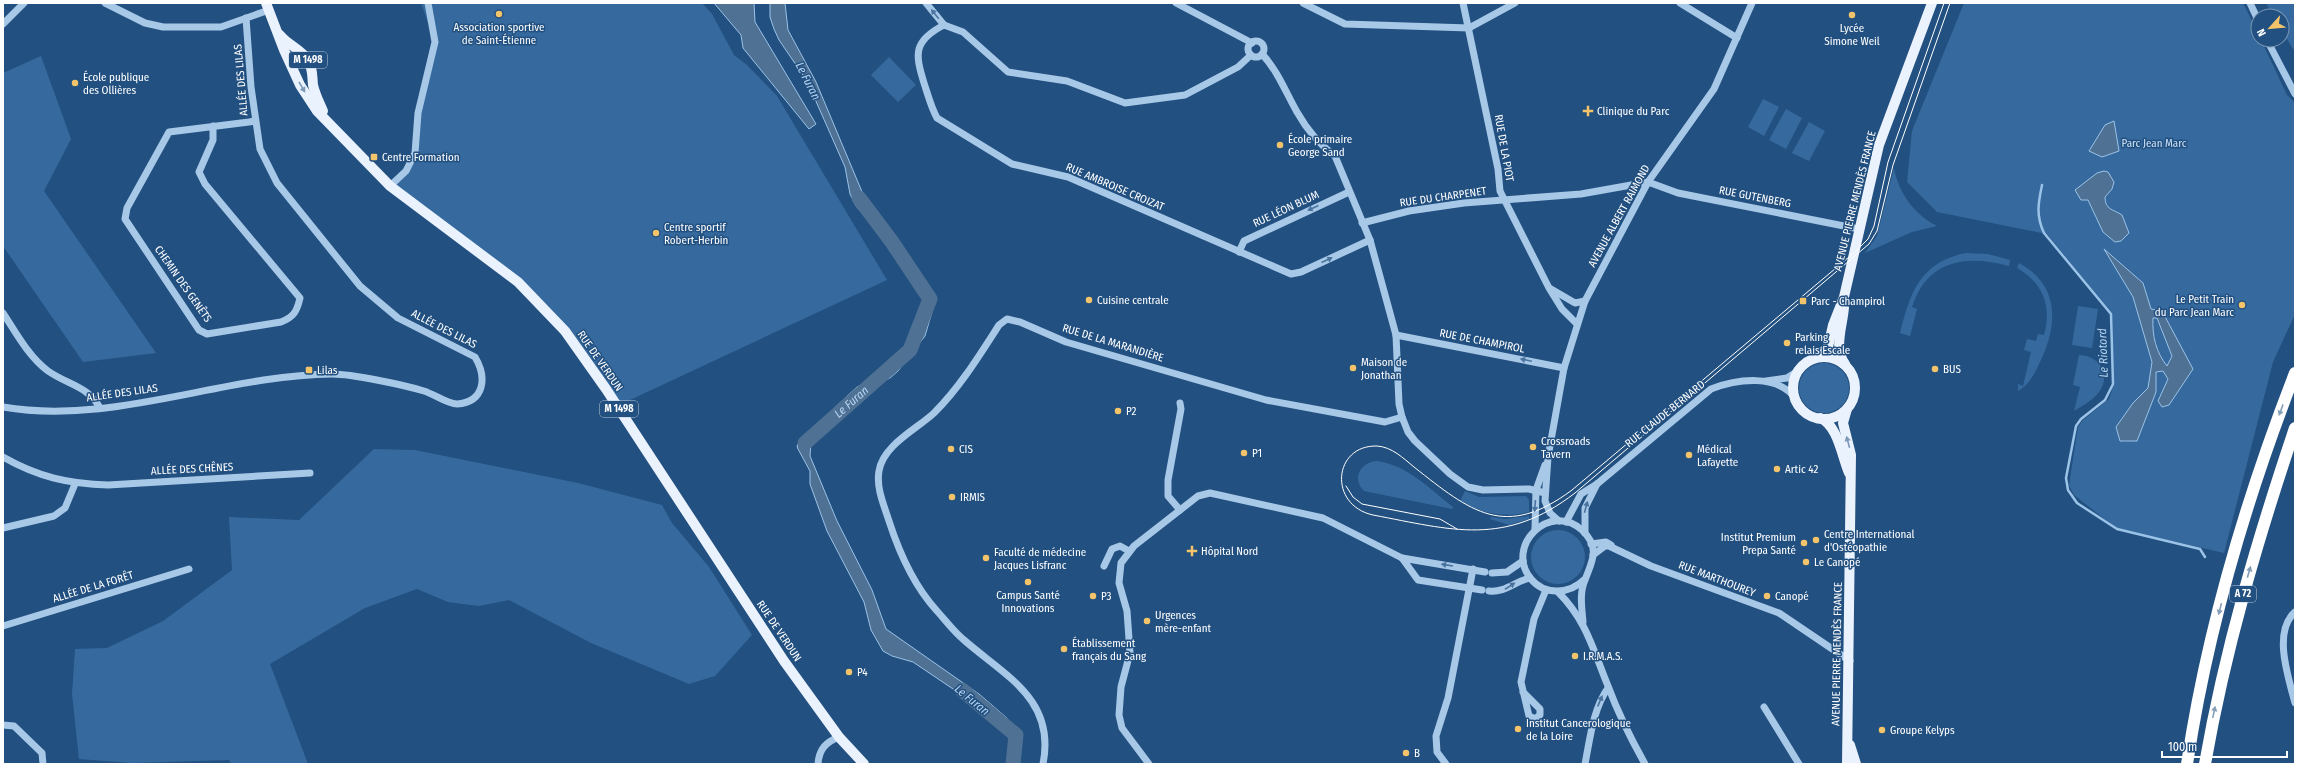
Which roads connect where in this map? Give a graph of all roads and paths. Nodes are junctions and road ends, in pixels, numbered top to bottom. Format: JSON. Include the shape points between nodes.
{"nodes":[{"id":1,"x":24,"y":3,"type":"edge"},
{"id":2,"x":105,"y":3,"type":"edge"},
{"id":3,"x":428,"y":3,"type":"edge"},
{"id":4,"x":926,"y":3,"type":"edge"},
{"id":5,"x":1176,"y":3,"type":"edge"},
{"id":6,"x":1303,"y":3,"type":"edge"},
{"id":7,"x":1463,"y":3,"type":"edge"},
{"id":8,"x":1515,"y":3,"type":"edge"},
{"id":9,"x":1752,"y":3,"type":"edge"},
{"id":10,"x":1932,"y":3,"type":"edge"},
{"id":11,"x":1684,"y":4,"type":"edge"},
{"id":12,"x":1187,"y":5,"type":"edge"},
{"id":13,"x":268,"y":6,"type":"edge"},
{"id":14,"x":246,"y":18,"type":"junction"},
{"id":15,"x":3,"y":24,"type":"edge"},
{"id":16,"x":944,"y":25,"type":"junction"},
{"id":17,"x":276,"y":26,"type":"junction"},
{"id":18,"x":1469,"y":28,"type":"junction"},
{"id":19,"x":1737,"y":38,"type":"junction"},
{"id":20,"x":1252,"y":43,"type":"junction"},
{"id":21,"x":2271,"y":48,"type":"edge"},
{"id":22,"x":1262,"y":54,"type":"junction"},
{"id":23,"x":1251,"y":55,"type":"junction"},
{"id":24,"x":2295,"y":94,"type":"edge"},
{"id":25,"x":255,"y":121,"type":"junction"},
{"id":26,"x":328,"y":122,"type":"junction"},
{"id":27,"x":213,"y":126,"type":"junction"},
{"id":28,"x":1648,"y":182,"type":"junction"},
{"id":29,"x":390,"y":186,"type":"junction"},
{"id":30,"x":1349,"y":192,"type":"junction"},
{"id":31,"x":1505,"y":200,"type":"junction"},
{"id":32,"x":1362,"y":223,"type":"junction"},
{"id":33,"x":1860,"y":229,"type":"junction"},
{"id":34,"x":1370,"y":240,"type":"junction"},
{"id":35,"x":1239,"y":252,"type":"junction"},
{"id":36,"x":1549,"y":288,"type":"junction"},
{"id":37,"x":1844,"y":297,"type":"junction"},
{"id":38,"x":1585,"y":301,"type":"junction"},
{"id":39,"x":3,"y":313,"type":"edge"},
{"id":40,"x":1577,"y":324,"type":"junction"},
{"id":41,"x":1396,"y":335,"type":"junction"},
{"id":42,"x":1818,"y":357,"type":"junction"},
{"id":43,"x":1845,"y":364,"type":"junction"},
{"id":44,"x":1564,"y":368,"type":"junction"},
{"id":45,"x":1798,"y":371,"type":"junction"},
{"id":46,"x":2295,"y":373,"type":"edge"},
{"id":47,"x":1765,"y":382,"type":"junction"},
{"id":48,"x":1797,"y":400,"type":"junction"},
{"id":49,"x":1180,"y":403,"type":"dead end"},
{"id":50,"x":3,"y":407,"type":"edge"},
{"id":51,"x":100,"y":408,"type":"junction"},
{"id":52,"x":1847,"y":409,"type":"junction"},
{"id":53,"x":1402,"y":417,"type":"junction"},
{"id":54,"x":1820,"y":418,"type":"junction"},
{"id":55,"x":2295,"y":428,"type":"edge"},
{"id":56,"x":1548,"y":457,"type":"junction"},
{"id":57,"x":3,"y":458,"type":"edge"},
{"id":58,"x":310,"y":473,"type":"dead end"},
{"id":59,"x":1850,"y":477,"type":"junction"},
{"id":60,"x":75,"y":484,"type":"junction"},
{"id":61,"x":1597,"y":484,"type":"junction"},
{"id":62,"x":1536,"y":490,"type":"junction"},
{"id":63,"x":1545,"y":493,"type":"junction"},
{"id":64,"x":1180,"y":510,"type":"junction"},
{"id":65,"x":1562,"y":521,"type":"junction"},
{"id":66,"x":3,"y":528,"type":"edge"},
{"id":67,"x":1535,"y":529,"type":"junction"},
{"id":68,"x":1585,"y":533,"type":"junction"},
{"id":69,"x":1591,"y":544,"type":"junction"},
{"id":70,"x":1614,"y":549,"type":"junction"},
{"id":71,"x":1129,"y":551,"type":"junction"},
{"id":72,"x":1593,"y":555,"type":"junction"},
{"id":73,"x":1402,"y":558,"type":"junction"},
{"id":74,"x":1523,"y":561,"type":"junction"},
{"id":75,"x":1104,"y":566,"type":"dead end"},
{"id":76,"x":189,"y":568,"type":"dead end"},
{"id":77,"x":1473,"y":569,"type":"junction"},
{"id":78,"x":1530,"y":578,"type":"junction"},
{"id":79,"x":1585,"y":579,"type":"junction"},
{"id":80,"x":1469,"y":588,"type":"junction"},
{"id":81,"x":1546,"y":590,"type":"junction"},
{"id":82,"x":1558,"y":592,"type":"junction"},
{"id":83,"x":2295,"y":612,"type":"edge"},
{"id":84,"x":1583,"y":622,"type":"junction"},
{"id":85,"x":3,"y":626,"type":"edge"},
{"id":86,"x":1850,"y":661,"type":"junction"},
{"id":87,"x":1608,"y":688,"type":"junction"},
{"id":88,"x":1523,"y":692,"type":"dead end"},
{"id":89,"x":2295,"y":703,"type":"edge"},
{"id":90,"x":1764,"y":707,"type":"dead end"},
{"id":91,"x":3,"y":725,"type":"edge"},
{"id":92,"x":1848,"y":735,"type":"junction"},
{"id":93,"x":839,"y":737,"type":"junction"},
{"id":94,"x":43,"y":764,"type":"edge"},
{"id":95,"x":818,"y":764,"type":"edge"},
{"id":96,"x":864,"y":764,"type":"edge"},
{"id":97,"x":1043,"y":764,"type":"edge"},
{"id":98,"x":1149,"y":764,"type":"edge"},
{"id":99,"x":1446,"y":764,"type":"edge"},
{"id":100,"x":1585,"y":764,"type":"edge"},
{"id":101,"x":1645,"y":764,"type":"edge"},
{"id":102,"x":1799,"y":764,"type":"edge"},
{"id":103,"x":1847,"y":764,"type":"edge"},
{"id":104,"x":1856,"y":764,"type":"edge"},
{"id":105,"x":2187,"y":764,"type":"edge"},
{"id":106,"x":2205,"y":764,"type":"edge"}],
"edges":[{"from":1,"to":15,"type":"street"},
{"from":2,"to":14,"type":"street","via":[[145,23],[164,27],[220,27]]},
{"from":3,"to":29,"type":"street","via":[[435,42],[418,113],[415,153],[406,171]]},
{"from":16,"to":4,"type":"street","one_way":true},
{"from":5,"to":12,"type":"street"},
{"from":6,"to":18,"type":"street","via":[[1345,24]]},
{"from":7,"to":18,"type":"street","name":"RUE DE LA PIOT"},
{"from":8,"to":18,"type":"street"},
{"from":9,"to":19,"type":"street","name":"AVENUE ALBERT RAIMOND"},
{"from":10,"to":33,"type":"main road","name":"AVENUE PIERRE MENDÈS FRANCE","via":[[1880,145]]},
{"from":11,"to":19,"type":"street"},
{"from":12,"to":20,"type":"street"},
{"from":13,"to":14,"type":"street"},
{"from":13,"to":17,"type":"main road","name":"RUE DE VERDUN","number":"M 1498"},
{"from":14,"to":25,"type":"street","name":"ALLÉE DES LILAS"},
{"from":16,"to":23,"type":"street","via":[[963,32],[1008,72],[1067,81],[1125,103],[1185,95],[1238,66]]},
{"from":16,"to":35,"type":"street","name":"RUE AMBROISE CROIZAT","via":[[930,32],[920,44],[917,59],[932,109],[938,118],[1012,164],[1068,177]]},
{"from":17,"to":26,"type":"main road","name":"RUE DE VERDUN","number":"M 1498","one_way":true,"via":[[300,85],[317,111]]},
{"from":17,"to":26,"type":"main road","name":"RUE DE VERDUN","number":"M 1498","via":[[284,40],[304,54],[308,61],[315,95]]},
{"from":18,"to":31,"type":"street","name":"RUE DE LA PIOT","via":[[1498,169],[1500,191]]},
{"from":19,"to":28,"type":"street","name":"AVENUE ALBERT RAIMOND","via":[[1714,89]]},
{"from":20,"to":22,"type":"street","via":[[1261,43],[1264,50]]},
{"from":20,"to":23,"type":"street","via":[[1248,49]]},
{"from":21,"to":24,"type":"street"},
{"from":22,"to":23,"type":"street","via":[[1256,57]]},
{"from":22,"to":30,"type":"street","via":[[1270,62],[1298,114],[1325,149],[1334,156]]},
{"from":25,"to":27,"type":"street","name":"CHEMIN DES GENÊTS"},
{"from":25,"to":51,"type":"street","name":"ALLÉE DES LILAS","via":[[260,149],[277,183],[360,286],[398,318],[475,357],[482,377],[481,390],[472,400],[456,404],[424,391],[334,374],[268,380]]},
{"from":26,"to":29,"type":"main road","name":"RUE DE VERDUN","number":"M 1498"},
{"from":27,"to":27,"type":"street","name":"CHEMIN DES GENÊTS","via":[[168,132],[127,208],[125,219],[199,330],[207,334],[281,322],[291,318],[300,298],[205,184],[199,172],[213,140]]},
{"from":28,"to":31,"type":"street","name":"RUE DU CHARPENET","via":[[1582,194]]},
{"from":28,"to":33,"type":"street","name":"RUE GUTENBERG","via":[[1678,193]]},
{"from":28,"to":38,"type":"street","name":"AVENUE ALBERT RAIMOND"},
{"from":29,"to":93,"type":"main road","name":"RUE DE VERDUN","number":"M 1498","via":[[518,282],[565,331],[606,389],[784,661]]},
{"from":30,"to":32,"type":"street"},
{"from":30,"to":35,"type":"street","name":"RUE LÉON BLUM","one_way":true,"via":[[1244,241]]},
{"from":31,"to":32,"type":"street","name":"RUE DU CHARPENET","via":[[1417,210]]},
{"from":31,"to":36,"type":"street","name":"RUE DE LA PIOT"},
{"from":32,"to":34,"type":"street"},
{"from":33,"to":37,"type":"main road","name":"AVENUE PIERRE MENDÈS FRANCE"},
{"from":35,"to":34,"type":"street","name":"RUE AMBROISE CROIZAT","one_way":true,"via":[[1291,274],[1301,272]]},
{"from":34,"to":41,"type":"street"},
{"from":36,"to":38,"type":"street","via":[[1575,303]]},
{"from":36,"to":40,"type":"street","name":"RUE DE LA PIOT","via":[[1562,309]]},
{"from":37,"to":42,"type":"main road","name":"AVENUE PIERRE MENDÈS FRANCE","via":[[1828,347]]},
{"from":37,"to":43,"type":"main road","via":[[1838,346]]},
{"from":38,"to":40,"type":"street","name":"AVENUE ALBERT RAIMOND"},
{"from":39,"to":51,"type":"street","via":[[42,366],[92,395]]},
{"from":40,"to":44,"type":"street","name":"AVENUE ALBERT RAIMOND"},
{"from":44,"to":41,"type":"street","name":"RUE DE CHAMPIROL","one_way":true},
{"from":41,"to":53,"type":"street"},
{"from":42,"to":43,"type":"main road","via":[[1831,357]]},
{"from":42,"to":45,"type":"main road"},
{"from":43,"to":52,"type":"main road","via":[[1854,381],[1853,398]]},
{"from":44,"to":56,"type":"street","name":"AVENUE ALBERT RAIMOND"},
{"from":45,"to":47,"type":"street","via":[[1787,378]]},
{"from":45,"to":48,"type":"main road","via":[[1794,386]]},
{"from":46,"to":105,"type":"highway","number":"A 72","one_way":true,"via":[[2268,446],[2237,544],[2210,651]]},
{"from":47,"to":48,"type":"street","name":"RUE CLAUDE BERNARD","via":[[1788,390]]},
{"from":47,"to":61,"type":"street","name":"RUE CLAUDE BERNARD","via":[[1745,380],[1711,389]]},
{"from":48,"to":54,"type":"main road","via":[[1806,413]]},
{"from":49,"to":64,"type":"street","via":[[1168,480],[1168,496]]},
{"from":50,"to":51,"type":"street","name":"ALLÉE DES LILAS","via":[[40,411]]},
{"from":52,"to":54,"type":"main road","via":[[1835,417]]},
{"from":59,"to":52,"type":"main road","name":"AVENUE PIERRE MENDÈS FRANCE","one_way":true,"via":[[1851,455],[1842,423]]},
{"from":53,"to":62,"type":"street","via":[[1415,441],[1468,487],[1483,490]]},
{"from":53,"to":97,"type":"street","name":"RUE DE LA MARANDIÈRE","via":[[1385,422],[1266,400],[1066,342],[1020,322],[1007,319],[999,325],[960,383],[934,413],[887,452],[879,471],[880,494],[892,530],[914,578],[936,609],[963,639],[1018,684],[1035,703],[1044,726]]},
{"from":54,"to":59,"type":"main road","name":"AVENUE PIERRE MENDÈS FRANCE","via":[[1828,422],[1833,430]]},
{"from":106,"to":55,"type":"highway","number":"A 72","one_way":true,"via":[[2237,615],[2265,517]]},
{"from":56,"to":62,"type":"street","name":"AVENUE ALBERT RAIMOND"},
{"from":56,"to":63,"type":"street","name":"AVENUE ALBERT RAIMOND"},
{"from":57,"to":60,"type":"street","name":"ALLÉE DES CHÊNES","via":[[38,474]]},
{"from":58,"to":60,"type":"street","name":"ALLÉE DES CHÊNES","via":[[108,485]]},
{"from":59,"to":86,"type":"main road","name":"AVENUE PIERRE MENDÈS FRANCE"},
{"from":60,"to":66,"type":"street","via":[[65,508],[54,516]]},
{"from":61,"to":65,"type":"street","name":"RUE CLAUDE BERNARD","via":[[1581,494]]},
{"from":68,"to":61,"type":"street","name":"RUE CLAUDE BERNARD","one_way":true,"via":[[1585,508]]},
{"from":62,"to":63,"type":"street"},
{"from":62,"to":67,"type":"street","name":"AVENUE ALBERT RAIMOND","one_way":true},
{"from":63,"to":65,"type":"street","name":"AVENUE ALBERT RAIMOND","via":[[1549,511]]},
{"from":64,"to":71,"type":"street"},
{"from":64,"to":73,"type":"street","via":[[1198,496],[1210,493],[1278,507],[1323,518]]},
{"from":65,"to":67,"type":"street","via":[[1546,522]]},
{"from":65,"to":68,"type":"street","via":[[1577,526]]},
{"from":67,"to":74,"type":"street","via":[[1525,543]]},
{"from":68,"to":69,"type":"street"},
{"from":69,"to":70,"type":"street","name":"RUE MARTHOUREY","via":[[1606,542]]},
{"from":69,"to":72,"type":"street"},
{"from":70,"to":72,"type":"street","via":[[1606,546]]},
{"from":70,"to":86,"type":"street","name":"RUE MARTHOUREY","via":[[1651,566],[1779,613]]},
{"from":71,"to":75,"type":"street","via":[[1120,546],[1112,549]]},
{"from":71,"to":98,"type":"street","via":[[1121,563],[1119,583],[1127,611],[1130,653],[1121,687],[1119,716],[1122,728]]},
{"from":72,"to":79,"type":"street"},
{"from":77,"to":73,"type":"street","one_way":true},
{"from":73,"to":80,"type":"street","via":[[1418,580]]},
{"from":74,"to":77,"type":"street","via":[[1507,572],[1489,573]]},
{"from":74,"to":78,"type":"street"},
{"from":76,"to":85,"type":"street","name":"ALLÉE DE LA FORÊT"},
{"from":77,"to":80,"type":"street"},
{"from":80,"to":78,"type":"street","one_way":true,"via":[[1501,591]]},
{"from":78,"to":81,"type":"street"},
{"from":79,"to":82,"type":"street","via":[[1573,588]]},
{"from":79,"to":84,"type":"street","via":[[1581,604]]},
{"from":80,"to":99,"type":"street","via":[[1448,698],[1436,736],[1437,752]]},
{"from":81,"to":82,"type":"street"},
{"from":81,"to":88,"type":"street","via":[[1534,619],[1521,682]]},
{"from":82,"to":84,"type":"street","via":[[1575,609]]},
{"from":83,"to":89,"type":"street","via":[[2286,628],[2282,649]]},
{"from":84,"to":87,"type":"street"},
{"from":86,"to":92,"type":"main road","name":"AVENUE PIERRE MENDÈS FRANCE"},
{"from":100,"to":87,"type":"street","one_way":true,"via":[[1595,716],[1600,700]]},
{"from":87,"to":101,"type":"street"},
{"from":90,"to":102,"type":"street"},
{"from":91,"to":94,"type":"street","via":[[14,726],[42,753]]},
{"from":92,"to":103,"type":"main road","name":"AVENUE PIERRE MENDÈS FRANCE"},
{"from":92,"to":104,"type":"main road","name":"AVENUE PIERRE MENDÈS FRANCE"},
{"from":93,"to":95,"type":"street","via":[[824,745]]},
{"from":93,"to":96,"type":"main road","name":"RUE DE VERDUN","number":"M 1498"}]}
